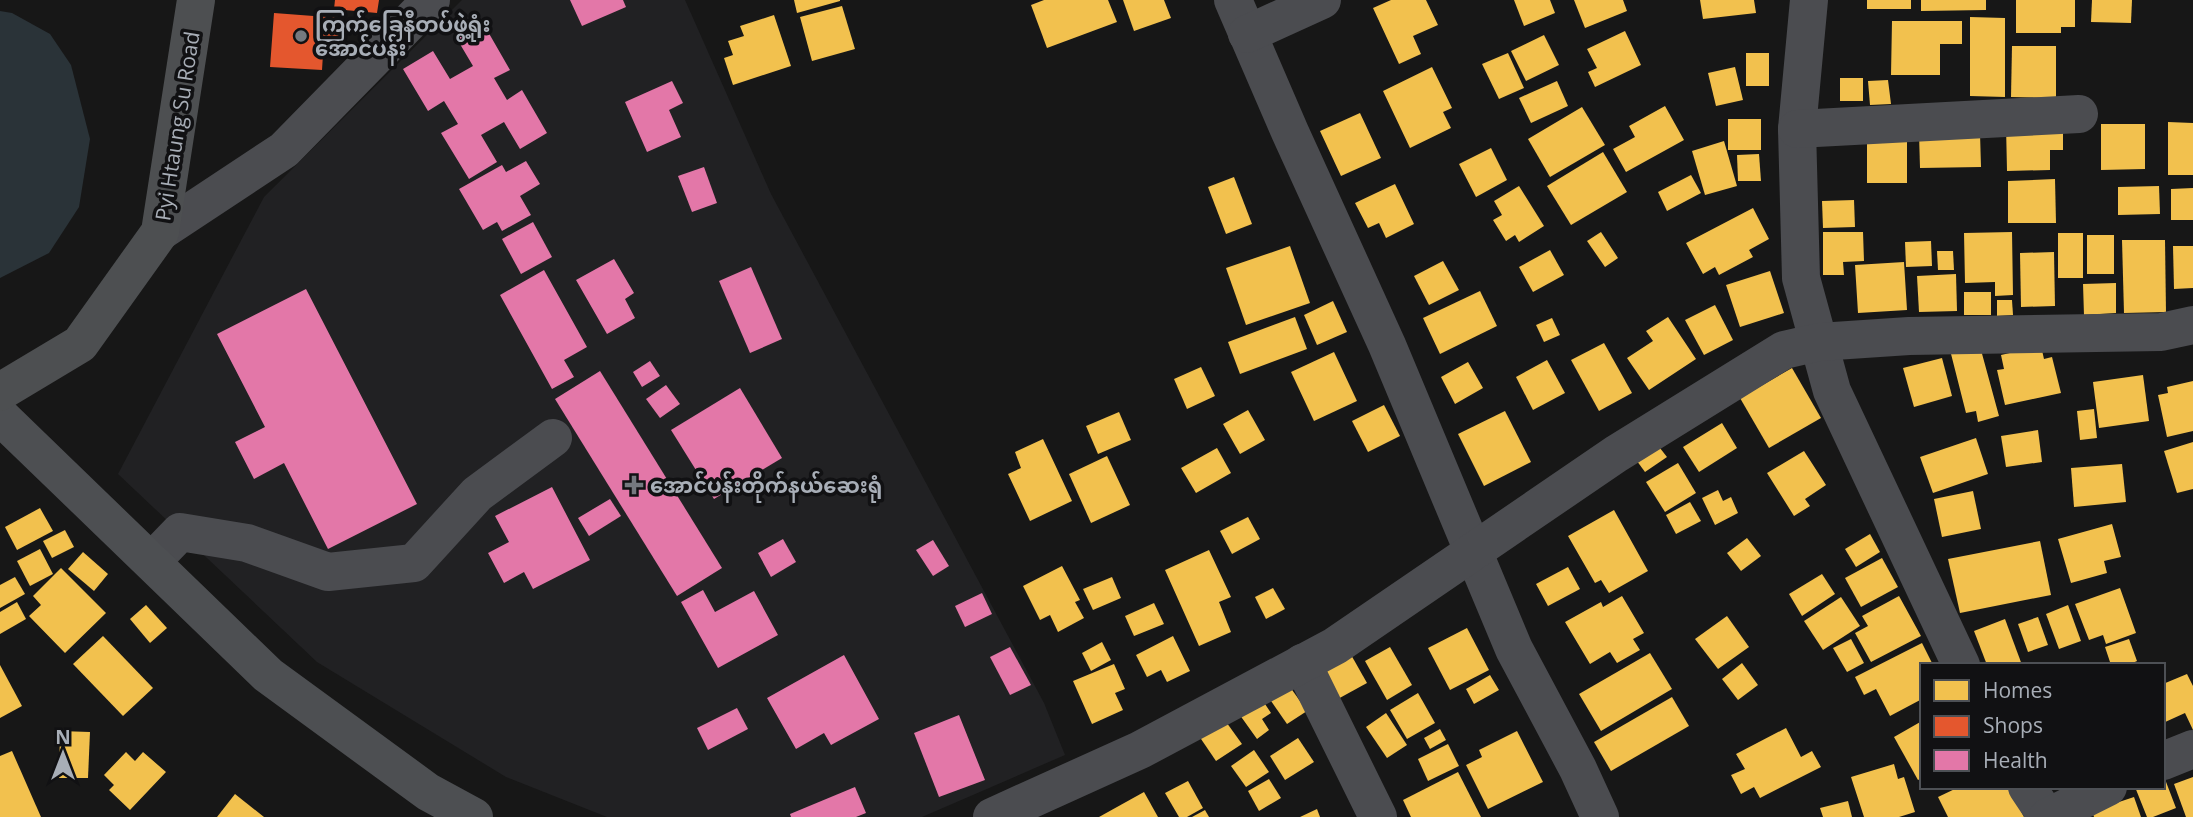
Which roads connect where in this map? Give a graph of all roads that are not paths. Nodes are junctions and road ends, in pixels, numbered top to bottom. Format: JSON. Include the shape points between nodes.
{"nodes":[{"id":1,"x":196,"y":0,"type":"edge"},
{"id":2,"x":431,"y":0,"type":"edge"},
{"id":3,"x":1322,"y":0,"type":"edge"},
{"id":4,"x":1809,"y":0,"type":"edge"},
{"id":5,"x":1240,"y":17,"type":"edge"},
{"id":6,"x":2079,"y":114,"type":"dead end"},
{"id":7,"x":1797,"y":129,"type":"junction"},
{"id":8,"x":160,"y":232,"type":"junction"},
{"id":9,"x":2193,"y":325,"type":"edge"},
{"id":10,"x":1818,"y":342,"type":"junction"},
{"id":11,"x":0,"y":392,"type":"edge"},
{"id":12,"x":0,"y":416,"type":"edge"},
{"id":13,"x":553,"y":438,"type":"dead end"},
{"id":14,"x":1473,"y":553,"type":"junction"},
{"id":15,"x":152,"y":561,"type":"junction"},
{"id":16,"x":1302,"y":663,"type":"junction"},
{"id":17,"x":1960,"y":663,"type":"edge"},
{"id":18,"x":2193,"y":749,"type":"edge"},
{"id":19,"x":2165,"y":760,"type":"edge"},
{"id":20,"x":2029,"y":789,"type":"edge"},
{"id":21,"x":2104,"y":789,"type":"edge"},
{"id":22,"x":474,"y":817,"type":"edge"},
{"id":23,"x":992,"y":817,"type":"edge"},
{"id":24,"x":1378,"y":817,"type":"edge"},
{"id":25,"x":1600,"y":817,"type":"edge"},
{"id":26,"x":2048,"y":817,"type":"edge"}],
"edges":[{"from":1,"to":8,"type":"highway","name":"Pyi Htaung Su Road"},
{"from":2,"to":8,"type":"street","via":[[284,150]]},
{"from":3,"to":5,"type":"street"},
{"from":4,"to":7,"type":"street"},
{"from":5,"to":14,"type":"street","via":[[1387,345]]},
{"from":6,"to":7,"type":"street"},
{"from":7,"to":10,"type":"street","via":[[1801,278]]},
{"from":8,"to":11,"type":"highway","name":"Pyi Htaung Su Road","via":[[80,344]]},
{"from":9,"to":10,"type":"street","via":[[2161,332]]},
{"from":10,"to":14,"type":"street","via":[[1784,350],[1616,454]]},
{"from":10,"to":17,"type":"street","via":[[1832,391]]},
{"from":12,"to":15,"type":"main road"},
{"from":13,"to":15,"type":"street","via":[[477,494],[414,563],[327,572],[247,543],[180,532]]},
{"from":14,"to":16,"type":"street","via":[[1335,646]]},
{"from":14,"to":25,"type":"street","via":[[1514,649]]},
{"from":15,"to":22,"type":"main road","via":[[268,675],[428,792]]},
{"from":16,"to":23,"type":"street","via":[[1140,750]]},
{"from":16,"to":24,"type":"street"},
{"from":18,"to":19,"type":"street"},
{"from":20,"to":26,"type":"street"},
{"from":21,"to":26,"type":"street"}]}
